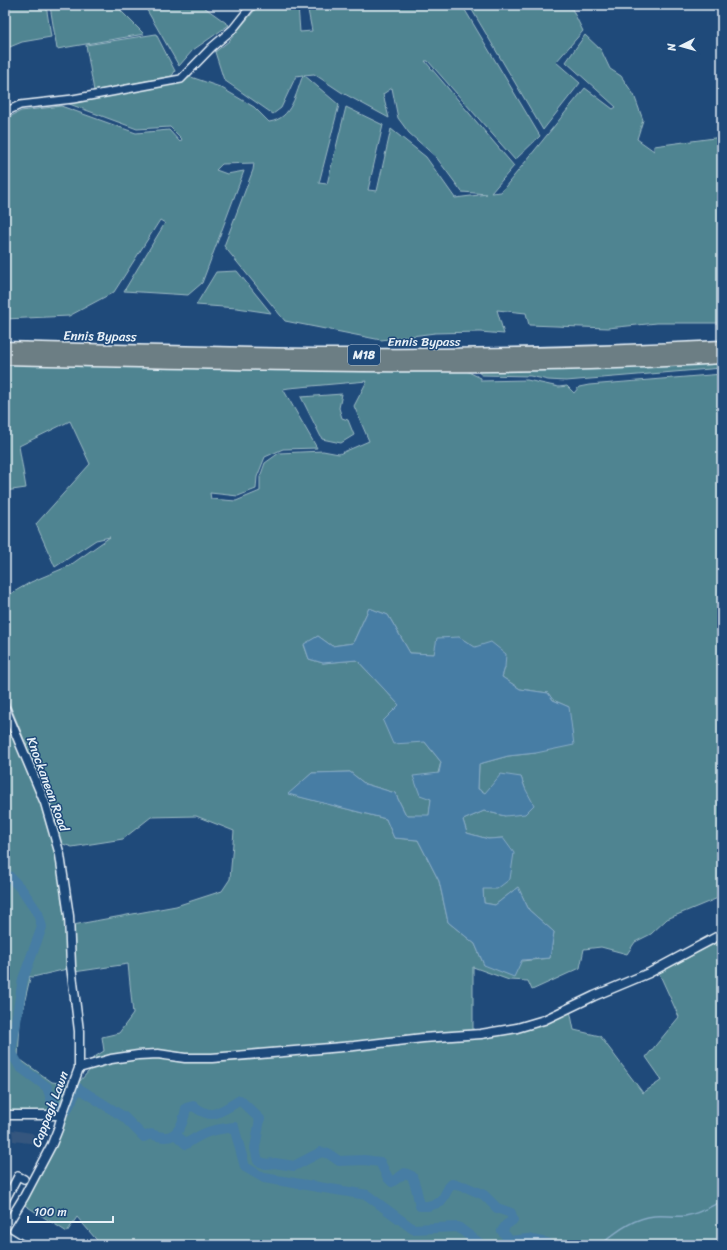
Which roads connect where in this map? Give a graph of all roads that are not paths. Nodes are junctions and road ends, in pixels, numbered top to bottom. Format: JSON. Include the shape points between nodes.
{"nodes":[{"id":1,"x":252,"y":5,"type":"edge"},
{"id":2,"x":5,"y":112,"type":"edge"},
{"id":3,"x":722,"y":347,"type":"edge"},
{"id":4,"x":5,"y":348,"type":"edge"},
{"id":5,"x":722,"y":357,"type":"edge"},
{"id":6,"x":5,"y":358,"type":"edge"},
{"id":7,"x":5,"y":708,"type":"edge"},
{"id":8,"x":722,"y":934,"type":"edge"},
{"id":9,"x":71,"y":966,"type":"joint"},
{"id":10,"x":79,"y":1068,"type":"junction"},
{"id":11,"x":62,"y":1115,"type":"junction"},
{"id":12,"x":5,"y":1116,"type":"edge"},
{"id":13,"x":24,"y":1179,"type":"dead end"},
{"id":14,"x":5,"y":1201,"type":"edge"},
{"id":15,"x":5,"y":1228,"type":"edge"},
{"id":16,"x":5,"y":1234,"type":"edge"},
{"id":17,"x":23,"y":1245,"type":"edge"}],
"edges":[{"from":1,"to":2,"type":"street","via":[[233,29],[181,79],[73,99],[20,105]]},
{"from":3,"to":4,"type":"highway","name":"Ennis Bypass","number":"M18","via":[[601,353],[382,356]]},
{"from":5,"to":6,"type":"highway","name":"Ennis Bypass","number":"M18","via":[[473,365]]},
{"from":7,"to":9,"type":"street","name":"Knockanean Road","via":[[45,804],[60,855],[69,916]]},
{"from":8,"to":10,"type":"street","via":[[649,973],[544,1020],[516,1028],[481,1034],[212,1058],[138,1055]]},
{"from":9,"to":10,"type":"street","name":"Cappagh Lawn","via":[[79,1031]]},
{"from":10,"to":11,"type":"street","name":"Cappagh Lawn"},
{"from":11,"to":12,"type":"street"},
{"from":11,"to":15,"type":"street","name":"Cappagh Lawn","via":[[52,1144]]},
{"from":13,"to":14,"type":"street","via":[[18,1176]]},
{"from":16,"to":17,"type":"street"}]}
